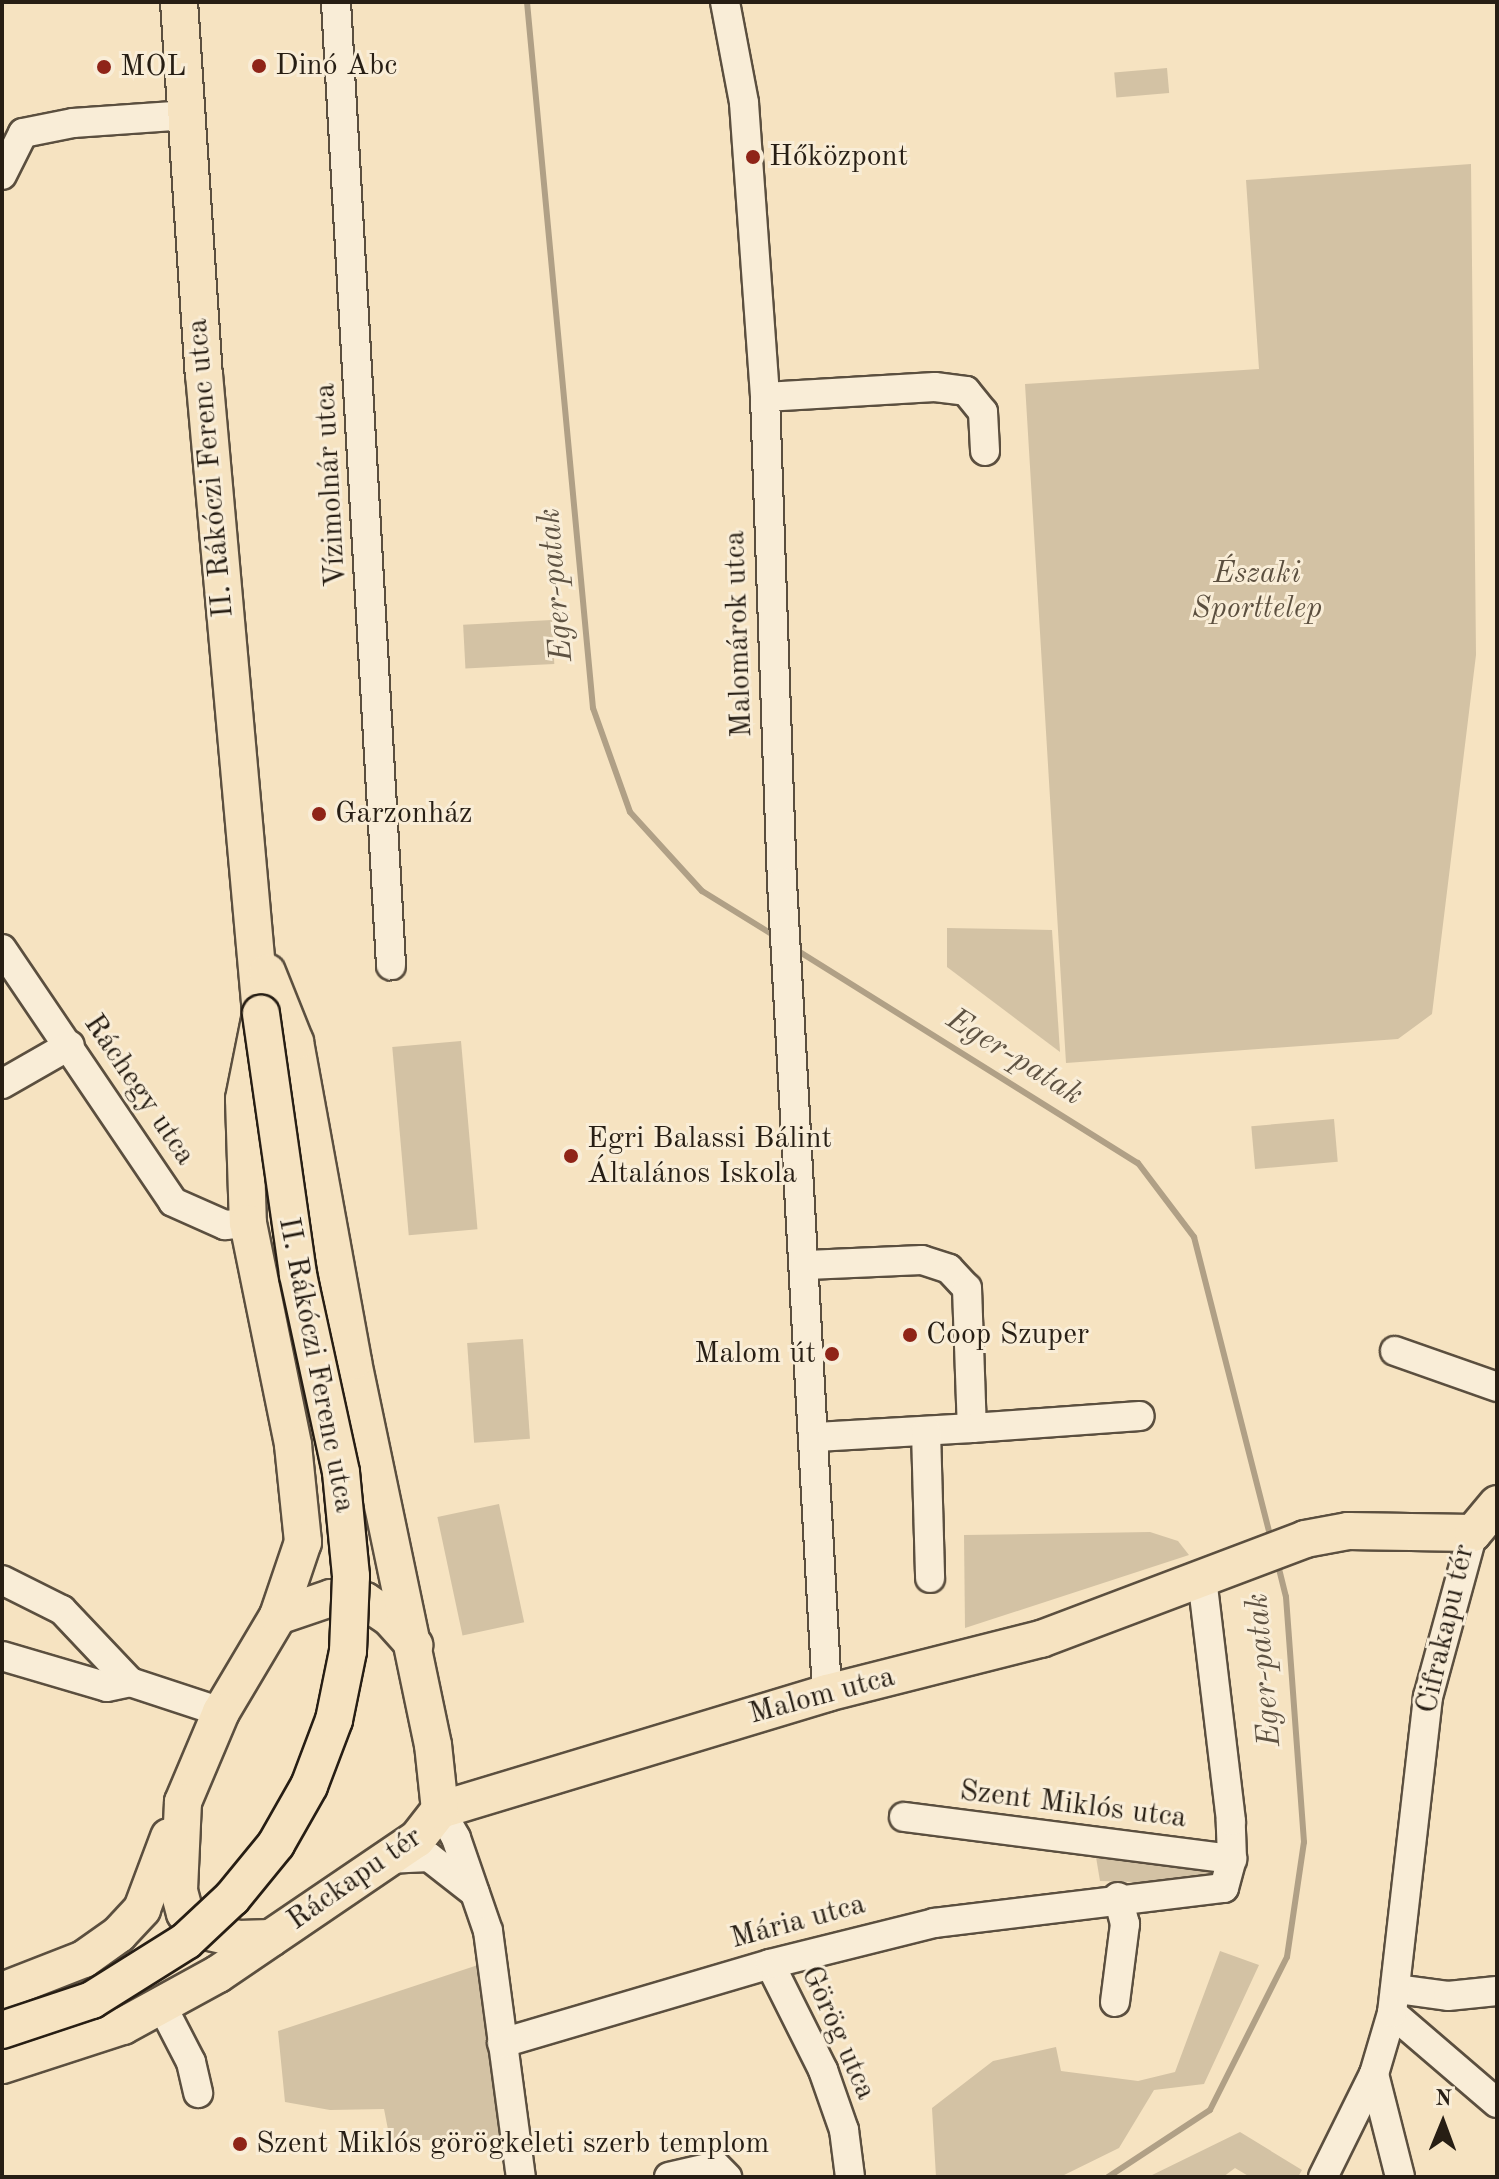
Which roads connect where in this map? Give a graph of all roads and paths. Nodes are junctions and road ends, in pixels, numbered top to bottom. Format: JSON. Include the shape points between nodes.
{"nodes":[{"id":1,"x":179,"y":2,"type":"edge"},
{"id":2,"x":336,"y":2,"type":"edge"},
{"id":3,"x":725,"y":2,"type":"edge"},
{"id":4,"x":188,"y":115,"type":"junction"},
{"id":5,"x":2,"y":175,"type":"edge"},
{"id":6,"x":765,"y":397,"type":"junction"},
{"id":7,"x":985,"y":451,"type":"dead end"},
{"id":8,"x":252,"y":934,"type":"junction"},
{"id":9,"x":2,"y":949,"type":"edge"},
{"id":10,"x":391,"y":965,"type":"dead end"},
{"id":11,"x":261,"y":1014,"type":"junction"},
{"id":12,"x":70,"y":1045,"type":"junction"},
{"id":13,"x":2,"y":1084,"type":"edge"},
{"id":14,"x":248,"y":1223,"type":"junction"},
{"id":15,"x":807,"y":1265,"type":"junction"},
{"id":16,"x":1395,"y":1351,"type":"dead end"},
{"id":17,"x":1497,"y":1387,"type":"edge"},
{"id":18,"x":1140,"y":1416,"type":"dead end"},
{"id":19,"x":972,"y":1428,"type":"junction"},
{"id":20,"x":926,"y":1431,"type":"junction"},
{"id":21,"x":816,"y":1437,"type":"junction"},
{"id":22,"x":1497,"y":1504,"type":"edge"},
{"id":23,"x":1473,"y":1533,"type":"junction"},
{"id":24,"x":303,"y":1542,"type":"junction"},
{"id":25,"x":930,"y":1578,"type":"dead end"},
{"id":26,"x":1202,"y":1578,"type":"junction"},
{"id":27,"x":2,"y":1580,"type":"edge"},
{"id":28,"x":331,"y":1598,"type":"junction"},
{"id":29,"x":278,"y":1616,"type":"junction"},
{"id":30,"x":414,"y":1645,"type":"junction"},
{"id":31,"x":2,"y":1656,"type":"edge"},
{"id":32,"x":130,"y":1682,"type":"junction"},
{"id":33,"x":827,"y":1693,"type":"junction"},
{"id":34,"x":221,"y":1712,"type":"junction"},
{"id":35,"x":433,"y":1745,"type":"junction"},
{"id":36,"x":505,"y":1786,"type":"junction"},
{"id":37,"x":183,"y":1802,"type":"junction"},
{"id":38,"x":440,"y":1810,"type":"junction"},
{"id":39,"x":904,"y":1817,"type":"dead end"},
{"id":40,"x":387,"y":1859,"type":"junction"},
{"id":41,"x":1232,"y":1859,"type":"junction"},
{"id":42,"x":478,"y":1896,"type":"junction"},
{"id":43,"x":1118,"y":1897,"type":"junction"},
{"id":44,"x":271,"y":1938,"type":"junction"},
{"id":45,"x":770,"y":1964,"type":"junction"},
{"id":46,"x":2,"y":1991,"type":"edge"},
{"id":47,"x":1497,"y":1991,"type":"edge"},
{"id":48,"x":1396,"y":1992,"type":"junction"},
{"id":49,"x":1115,"y":2002,"type":"dead end"},
{"id":50,"x":162,"y":2006,"type":"junction"},
{"id":51,"x":2,"y":2030,"type":"edge"},
{"id":52,"x":502,"y":2043,"type":"junction"},
{"id":53,"x":2,"y":2065,"type":"edge"},
{"id":54,"x":1374,"y":2074,"type":"junction"},
{"id":55,"x":198,"y":2093,"type":"dead end"},
{"id":56,"x":1497,"y":2103,"type":"edge"},
{"id":57,"x":521,"y":2177,"type":"edge"},
{"id":58,"x":669,"y":2177,"type":"edge"},
{"id":59,"x":727,"y":2177,"type":"edge"},
{"id":60,"x":850,"y":2177,"type":"edge"},
{"id":61,"x":1323,"y":2177,"type":"edge"},
{"id":62,"x":1400,"y":2177,"type":"edge"}],
"edges":[{"from":1,"to":4,"type":"main road","name":"II. Rákóczi Ferenc utca"},
{"from":2,"to":10,"type":"street","name":"Vízimolnár utca"},
{"from":3,"to":6,"type":"street","name":"Malomárok utca","via":[[744,103]]},
{"from":4,"to":5,"type":"street","via":[[73,123],[23,133]]},
{"from":4,"to":8,"type":"main road","name":"II. Rákóczi Ferenc utca","via":[[205,390]]},
{"from":6,"to":7,"type":"street","via":[[935,387],[966,391],[983,412]]},
{"from":6,"to":15,"type":"street","name":"Malomárok utca","via":[[783,886]]},
{"from":8,"to":11,"type":"main road","name":"II. Rákóczi Ferenc utca"},
{"from":8,"to":30,"type":"main road","name":"II. Rákóczi Ferenc utca","via":[[295,1042],[353,1361]]},
{"from":9,"to":12,"type":"street","name":"Ráchegy utca"},
{"from":11,"to":14,"type":"main road","name":"II. Rákóczi Ferenc utca","via":[[244,1099]]},
{"from":11,"to":51,"type":"main road","name":"II. Rákóczi Ferenc utca","bridge":true,"via":[[293,1245],[341,1472],[350,1591],[348,1651],[334,1720],[309,1786],[276,1844],[209,1919],[125,1983],[92,2000]]},
{"from":12,"to":13,"type":"street"},
{"from":12,"to":14,"type":"street","name":"Ráchegy utca","via":[[173,1202],[225,1225]]},
{"from":14,"to":24,"type":"main road","name":"II. Rákóczi Ferenc utca","via":[[293,1445]]},
{"from":15,"to":19,"type":"street","via":[[922,1260],[949,1269],[967,1288]]},
{"from":15,"to":21,"type":"street","name":"Malomárok utca"},
{"from":16,"to":17,"type":"street"},
{"from":18,"to":19,"type":"street"},
{"from":19,"to":20,"type":"street"},
{"from":20,"to":21,"type":"street"},
{"from":20,"to":25,"type":"street"},
{"from":21,"to":33,"type":"street","name":"Malomárok utca"},
{"from":22,"to":23,"type":"main road"},
{"from":23,"to":26,"type":"main road","name":"Cifrakapu tér","via":[[1348,1531],[1305,1539]]},
{"from":23,"to":48,"type":"street","name":"Cifrakapu tér","via":[[1428,1697]]},
{"from":24,"to":28,"type":"main road","via":[[311,1570]]},
{"from":24,"to":29,"type":"main road","name":"II. Rákóczi Ferenc utca"},
{"from":26,"to":33,"type":"main road","name":"Malom utca","via":[[1041,1639]]},
{"from":26,"to":41,"type":"street"},
{"from":27,"to":32,"type":"street","via":[[62,1610]]},
{"from":28,"to":29,"type":"main road"},
{"from":28,"to":30,"type":"main road","via":[[365,1601],[389,1617]]},
{"from":29,"to":34,"type":"main road","name":"Ráckapu tér"},
{"from":30,"to":35,"type":"main road","name":"Ráckapu tér"},
{"from":31,"to":32,"type":"street","via":[[107,1687]]},
{"from":32,"to":34,"type":"street"},
{"from":33,"to":36,"type":"main road","name":"Malom utca"},
{"from":34,"to":37,"type":"main road","name":"Ráckapu tér"},
{"from":35,"to":36,"type":"main road","via":[[462,1771]]},
{"from":35,"to":38,"type":"main road","name":"Ráckapu tér"},
{"from":36,"to":38,"type":"main road","name":"Malom utca"},
{"from":37,"to":44,"type":"main road","name":"Ráckapu tér","via":[[179,1891],[185,1913],[209,1932],[239,1939]]},
{"from":37,"to":46,"type":"main road","via":[[142,1909],[119,1934],[84,1959]]},
{"from":38,"to":40,"type":"main road","name":"Ráckapu tér","via":[[429,1829]]},
{"from":38,"to":42,"type":"street"},
{"from":39,"to":41,"type":"street","name":"Szent Miklós utca"},
{"from":40,"to":42,"type":"street","via":[[429,1857]]},
{"from":40,"to":44,"type":"main road","name":"Ráckapu tér"},
{"from":41,"to":43,"type":"street","name":"Mária utca","via":[[1224,1888]]},
{"from":42,"to":52,"type":"street","via":[[488,1931]]},
{"from":43,"to":45,"type":"street","name":"Mária utca","via":[[934,1923]]},
{"from":43,"to":49,"type":"street","via":[[1125,1924]]},
{"from":44,"to":50,"type":"main road"},
{"from":45,"to":52,"type":"street","name":"Mária utca"},
{"from":45,"to":60,"type":"street","name":"Görög utca","via":[[823,2070],[844,2130]]},
{"from":47,"to":48,"type":"street","via":[[1448,1996]]},
{"from":48,"to":54,"type":"street","name":"Cifrakapu tér"},
{"from":48,"to":56,"type":"street"},
{"from":50,"to":53,"type":"main road","via":[[49,2053]]},
{"from":50,"to":55,"type":"street","via":[[191,2062]]},
{"from":52,"to":57,"type":"street"},
{"from":54,"to":61,"type":"street","name":"Cifrakapu tér"},
{"from":54,"to":62,"type":"street"},
{"from":58,"to":59,"type":"street","via":[[716,2166]]}]}
